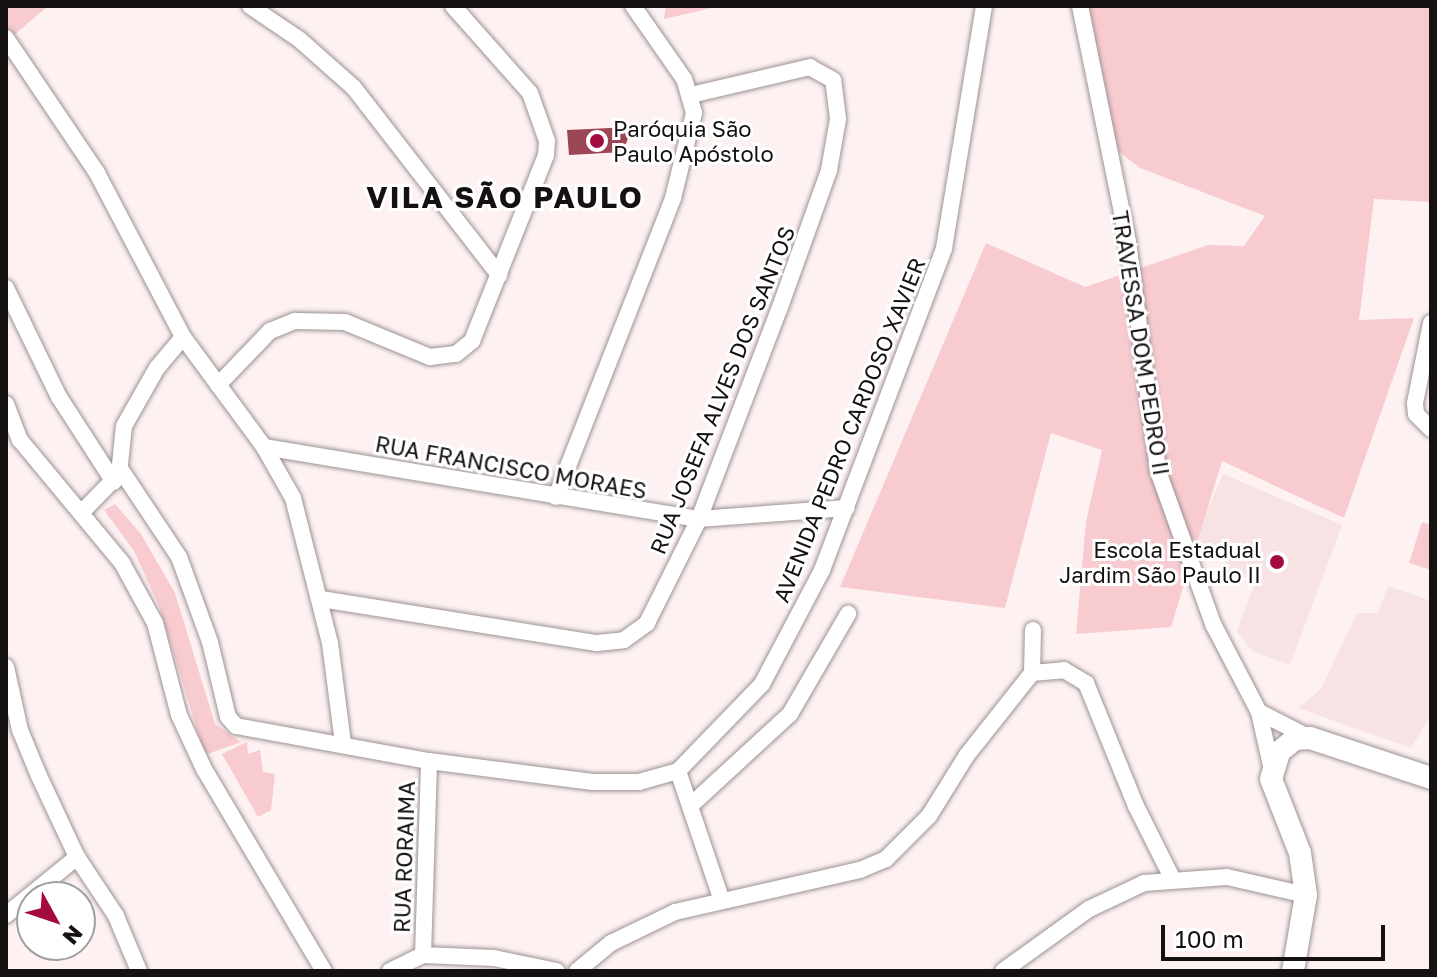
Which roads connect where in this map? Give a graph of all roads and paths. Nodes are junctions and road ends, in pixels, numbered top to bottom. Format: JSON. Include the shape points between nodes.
{"nodes":[{"id":1,"x":250,"y":6,"type":"edge"},
{"id":2,"x":453,"y":6,"type":"edge"},
{"id":3,"x":633,"y":6,"type":"edge"},
{"id":4,"x":984,"y":6,"type":"edge"},
{"id":5,"x":1080,"y":6,"type":"edge"},
{"id":6,"x":6,"y":38,"type":"edge"},
{"id":7,"x":691,"y":95,"type":"junction"},
{"id":8,"x":499,"y":275,"type":"junction"},
{"id":9,"x":6,"y":288,"type":"edge"},
{"id":10,"x":1431,"y":323,"type":"edge"},
{"id":11,"x":183,"y":337,"type":"junction"},
{"id":12,"x":218,"y":385,"type":"junction"},
{"id":13,"x":6,"y":404,"type":"edge"},
{"id":14,"x":1431,"y":429,"type":"edge"},
{"id":15,"x":264,"y":447,"type":"junction"},
{"id":16,"x":118,"y":476,"type":"junction"},
{"id":17,"x":556,"y":497,"type":"junction"},
{"id":18,"x":847,"y":508,"type":"junction"},
{"id":19,"x":83,"y":511,"type":"junction"},
{"id":20,"x":699,"y":519,"type":"junction"},
{"id":21,"x":321,"y":599,"type":"junction"},
{"id":22,"x":848,"y":614,"type":"dead end"},
{"id":23,"x":1033,"y":630,"type":"dead end"},
{"id":24,"x":6,"y":667,"type":"edge"},
{"id":25,"x":1032,"y":673,"type":"junction"},
{"id":26,"x":1259,"y":712,"type":"junction"},
{"id":27,"x":20,"y":730,"type":"junction"},
{"id":28,"x":1310,"y":738,"type":"junction"},
{"id":29,"x":6,"y":742,"type":"edge"},
{"id":30,"x":343,"y":743,"type":"junction"},
{"id":31,"x":429,"y":761,"type":"junction"},
{"id":32,"x":1272,"y":770,"type":"junction"},
{"id":33,"x":678,"y":771,"type":"junction"},
{"id":34,"x":1431,"y":778,"type":"edge"},
{"id":35,"x":690,"y":806,"type":"junction"},
{"id":36,"x":77,"y":857,"type":"junction"},
{"id":37,"x":1172,"y":878,"type":"junction"},
{"id":38,"x":1306,"y":895,"type":"junction"},
{"id":39,"x":722,"y":901,"type":"junction"},
{"id":40,"x":6,"y":915,"type":"edge"},
{"id":41,"x":423,"y":955,"type":"junction"},
{"id":42,"x":139,"y":971,"type":"edge"},
{"id":43,"x":324,"y":971,"type":"edge"},
{"id":44,"x":390,"y":971,"type":"edge"},
{"id":45,"x":556,"y":971,"type":"edge"},
{"id":46,"x":577,"y":971,"type":"edge"},
{"id":47,"x":1003,"y":971,"type":"edge"},
{"id":48,"x":1293,"y":971,"type":"edge"}],
"edges":[{"from":1,"to":8,"type":"street","via":[[300,40],[354,88]]},
{"from":2,"to":8,"type":"street","via":[[530,93],[546,127],[546,155]]},
{"from":3,"to":7,"type":"street","via":[[661,41]]},
{"from":4,"to":18,"type":"street","name":"AVENIDA PEDRO CARDOSO XAVIER","via":[[944,248]]},
{"from":5,"to":26,"type":"street","name":"TRAVESSA DOM PEDRO II","via":[[1128,242],[1158,471],[1213,624]]},
{"from":6,"to":11,"type":"street","via":[[97,173]]},
{"from":7,"to":17,"type":"street","via":[[689,139],[673,198]]},
{"from":7,"to":20,"type":"street","name":"RUA JOSEFA ALVES DOS SANTOS","via":[[810,67],[833,80],[839,98],[829,170]]},
{"from":8,"to":12,"type":"street","via":[[472,341],[456,354],[411,352],[345,322],[295,321],[270,331]]},
{"from":9,"to":16,"type":"street","via":[[59,397]]},
{"from":10,"to":14,"type":"street","via":[[1415,403],[1416,414]]},
{"from":11,"to":12,"type":"street"},
{"from":11,"to":16,"type":"street","via":[[157,368],[124,426]]},
{"from":12,"to":15,"type":"street"},
{"from":13,"to":19,"type":"street","via":[[20,440]]},
{"from":15,"to":17,"type":"street","name":"RUA FRANCISCO MORAES"},
{"from":15,"to":21,"type":"street","via":[[293,498]]},
{"from":16,"to":19,"type":"street"},
{"from":16,"to":30,"type":"street","via":[[179,557],[210,642],[228,717],[240,727]]},
{"from":17,"to":20,"type":"street","name":"RUA FRANCISCO MORAES"},
{"from":18,"to":20,"type":"street","name":"RUA FRANCISCO MORAES"},
{"from":18,"to":33,"type":"street","name":"AVENIDA PEDRO CARDOSO XAVIER","via":[[822,570],[762,684]]},
{"from":19,"to":43,"type":"street","via":[[122,563],[155,623],[179,715],[204,769]]},
{"from":20,"to":21,"type":"street","name":"RUA JOSEFA ALVES DOS SANTOS","via":[[647,623],[636,634],[611,643]]},
{"from":21,"to":30,"type":"street"},
{"from":22,"to":35,"type":"street","via":[[790,714]]},
{"from":23,"to":25,"type":"street"},
{"from":24,"to":27,"type":"street"},
{"from":25,"to":37,"type":"street","via":[[1064,670],[1086,683]]},
{"from":25,"to":39,"type":"street","via":[[967,755],[929,816],[886,859],[860,870]]},
{"from":26,"to":28,"type":"street"},
{"from":26,"to":32,"type":"street","name":"TRAVESSA DOM PEDRO II"},
{"from":27,"to":29,"type":"street"},
{"from":27,"to":36,"type":"street"},
{"from":28,"to":32,"type":"street","via":[[1285,744]]},
{"from":28,"to":34,"type":"street"},
{"from":30,"to":31,"type":"street"},
{"from":31,"to":33,"type":"street","via":[[593,782],[639,782]]},
{"from":31,"to":41,"type":"street","name":"RUA RORAIMA"},
{"from":32,"to":38,"type":"street","name":"TRAVESSA DOM PEDRO II","via":[[1300,853]]},
{"from":33,"to":35,"type":"street"},
{"from":35,"to":39,"type":"street"},
{"from":36,"to":40,"type":"street"},
{"from":36,"to":42,"type":"street","via":[[116,916]]},
{"from":37,"to":38,"type":"street","via":[[1227,877]]},
{"from":37,"to":47,"type":"street","via":[[1123,890]]},
{"from":38,"to":48,"type":"street","name":"TRAVESSA DOM PEDRO II"},
{"from":39,"to":46,"type":"street","via":[[637,926]]},
{"from":41,"to":44,"type":"street"},
{"from":41,"to":45,"type":"street","via":[[494,958]]}]}
